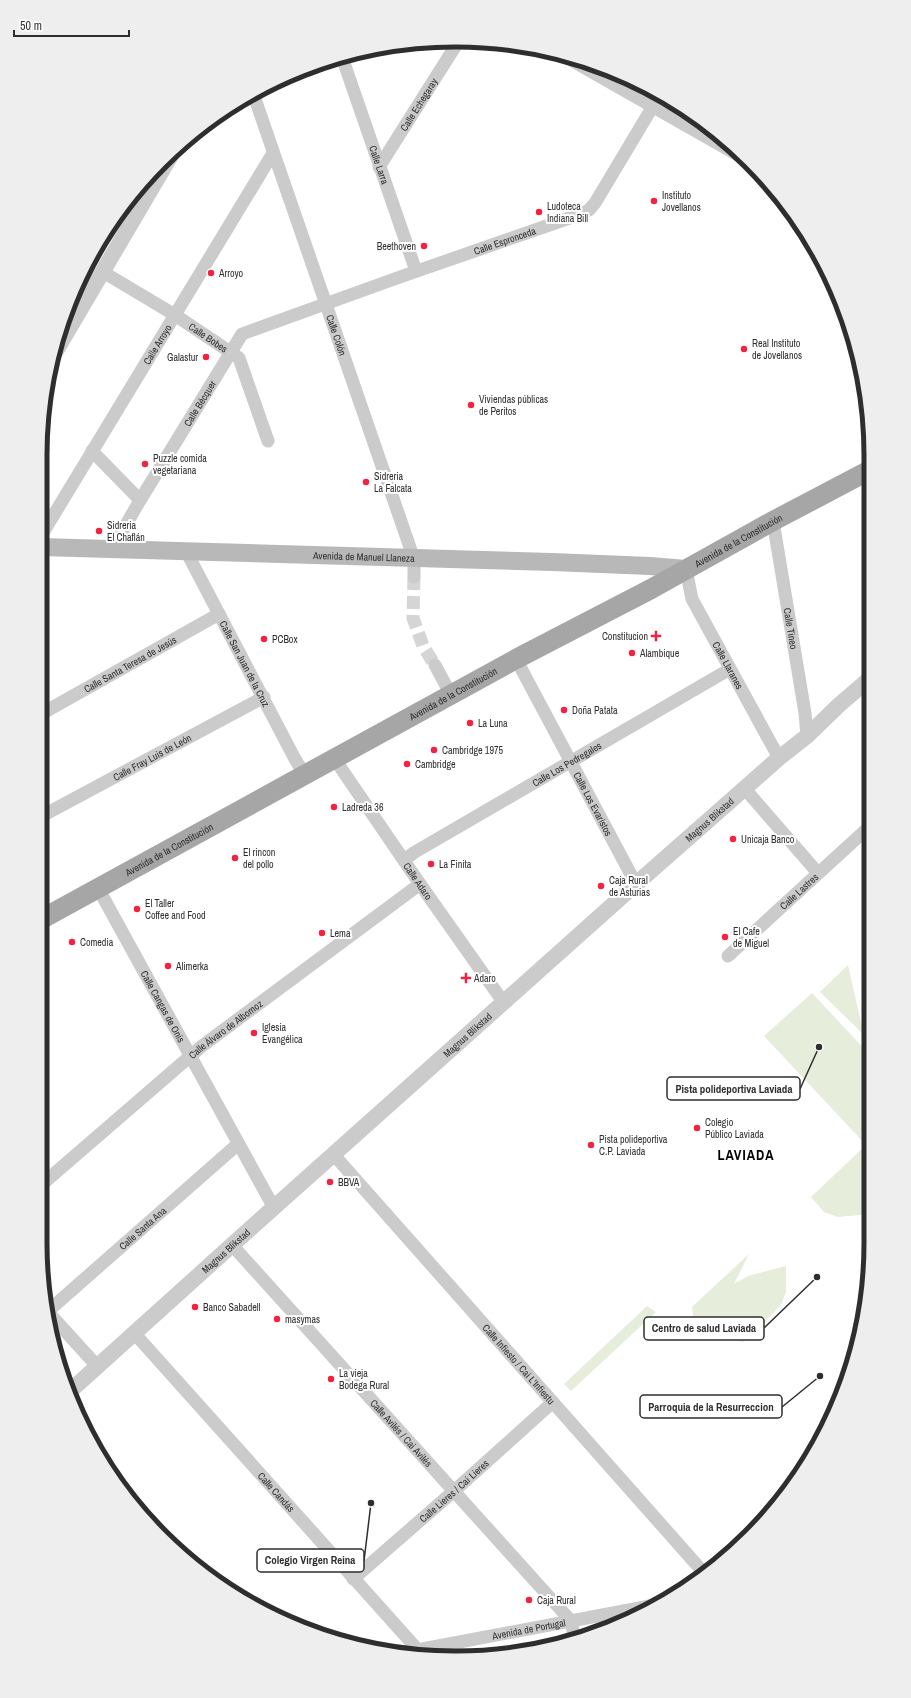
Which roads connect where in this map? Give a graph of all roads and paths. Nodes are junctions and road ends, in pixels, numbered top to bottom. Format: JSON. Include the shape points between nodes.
{"nodes":[{"id":1,"x":455,"y":47,"type":"edge"},
{"id":2,"x":344,"y":63,"type":"edge"},
{"id":3,"x":612,"y":78,"type":"edge"},
{"id":4,"x":650,"y":97,"type":"edge"},
{"id":5,"x":255,"y":100,"type":"edge"},
{"id":6,"x":657,"y":100,"type":"edge"},
{"id":7,"x":662,"y":103,"type":"edge"},
{"id":8,"x":696,"y":125,"type":"edge"},
{"id":9,"x":273,"y":153,"type":"junction"},
{"id":10,"x":379,"y":167,"type":"junction"},
{"id":11,"x":160,"y":174,"type":"edge"},
{"id":12,"x":416,"y":271,"type":"junction"},
{"id":13,"x":103,"y":272,"type":"junction"},
{"id":14,"x":326,"y":303,"type":"junction"},
{"id":15,"x":174,"y":315,"type":"junction"},
{"id":16,"x":67,"y":332,"type":"edge"},
{"id":17,"x":231,"y":351,"type":"junction"},
{"id":18,"x":268,"y":441,"type":"dead end"},
{"id":19,"x":92,"y":451,"type":"junction"},
{"id":20,"x":864,"y":473,"type":"edge"},
{"id":21,"x":140,"y":500,"type":"junction"},
{"id":22,"x":773,"y":521,"type":"junction"},
{"id":23,"x":47,"y":526,"type":"edge"},
{"id":24,"x":47,"y":547,"type":"edge"},
{"id":25,"x":112,"y":549,"type":"junction"},
{"id":26,"x":186,"y":552,"type":"junction"},
{"id":27,"x":414,"y":559,"type":"junction"},
{"id":28,"x":686,"y":569,"type":"junction"},
{"id":29,"x":414,"y":577,"type":"tunnel mouth"},
{"id":30,"x":219,"y":614,"type":"junction"},
{"id":31,"x":516,"y":659,"type":"junction"},
{"id":32,"x":435,"y":665,"type":"tunnel mouth"},
{"id":33,"x":730,"y":669,"type":"junction"},
{"id":34,"x":864,"y":683,"type":"edge"},
{"id":35,"x":451,"y":695,"type":"junction"},
{"id":36,"x":264,"y":697,"type":"junction"},
{"id":37,"x":47,"y":711,"type":"edge"},
{"id":38,"x":807,"y":736,"type":"junction"},
{"id":39,"x":334,"y":758,"type":"junction"},
{"id":40,"x":779,"y":758,"type":"junction"},
{"id":41,"x":571,"y":762,"type":"junction"},
{"id":42,"x":306,"y":774,"type":"junction"},
{"id":43,"x":745,"y":789,"type":"junction"},
{"id":44,"x":47,"y":813,"type":"edge"},
{"id":45,"x":864,"y":832,"type":"edge"},
{"id":46,"x":404,"y":860,"type":"junction"},
{"id":47,"x":818,"y":873,"type":"junction"},
{"id":48,"x":420,"y":884,"type":"junction"},
{"id":49,"x":636,"y":884,"type":"junction"},
{"id":50,"x":98,"y":888,"type":"junction"},
{"id":51,"x":47,"y":916,"type":"edge"},
{"id":52,"x":728,"y":956,"type":"dead end"},
{"id":53,"x":504,"y":1003,"type":"junction"},
{"id":54,"x":190,"y":1056,"type":"junction"},
{"id":55,"x":238,"y":1144,"type":"junction"},
{"id":56,"x":334,"y":1155,"type":"junction"},
{"id":57,"x":47,"y":1180,"type":"edge"},
{"id":58,"x":274,"y":1208,"type":"junction"},
{"id":59,"x":232,"y":1244,"type":"junction"},
{"id":60,"x":52,"y":1307,"type":"edge"},
{"id":61,"x":54,"y":1319,"type":"edge"},
{"id":62,"x":135,"y":1334,"type":"junction"},
{"id":63,"x":98,"y":1367,"type":"junction"},
{"id":64,"x":74,"y":1388,"type":"edge"},
{"id":65,"x":553,"y":1402,"type":"junction"},
{"id":66,"x":454,"y":1491,"type":"junction"},
{"id":67,"x":701,"y":1569,"type":"edge"},
{"id":68,"x":353,"y":1579,"type":"junction"},
{"id":69,"x":638,"y":1608,"type":"edge"},
{"id":70,"x":571,"y":1620,"type":"junction"},
{"id":71,"x":574,"y":1633,"type":"edge"},
{"id":72,"x":414,"y":1649,"type":"edge"},
{"id":73,"x":431,"y":1650,"type":"edge"}],
"edges":[{"from":1,"to":10,"type":"street","name":"Calle Echegaray"},
{"from":2,"to":10,"type":"street","name":"Calle Larra"},
{"from":3,"to":4,"type":"street"},
{"from":5,"to":9,"type":"street","name":"Calle Colón"},
{"from":6,"to":12,"type":"street","name":"Calle Espronceda","via":[[589,210]]},
{"from":7,"to":8,"type":"street"},
{"from":9,"to":14,"type":"street","name":"Calle Colón"},
{"from":9,"to":15,"type":"street","name":"Calle Arroyo"},
{"from":10,"to":12,"type":"street","name":"Calle Larra"},
{"from":11,"to":13,"type":"street"},
{"from":12,"to":14,"type":"street","name":"Calle Espronceda"},
{"from":13,"to":15,"type":"street","name":"Calle Bobes"},
{"from":13,"to":16,"type":"street"},
{"from":14,"to":17,"type":"street","name":"Calle Bécquer","via":[[242,334]]},
{"from":14,"to":27,"type":"street","name":"Calle Colón"},
{"from":15,"to":17,"type":"street","name":"Calle Bobes"},
{"from":15,"to":19,"type":"street","name":"Calle Arroyo"},
{"from":17,"to":18,"type":"street","name":"Calle Bobes","via":[[239,358]]},
{"from":17,"to":21,"type":"street","name":"Calle Bécquer"},
{"from":19,"to":21,"type":"street"},
{"from":19,"to":23,"type":"street","name":"Calle Arroyo"},
{"from":20,"to":22,"type":"main road","name":"Avenida de la Constitución"},
{"from":21,"to":25,"type":"street","name":"Calle Bécquer"},
{"from":22,"to":28,"type":"main road","name":"Avenida de la Constitución"},
{"from":22,"to":38,"type":"street","name":"Calle Tineo"},
{"from":24,"to":25,"type":"main road","name":"Avenida de Manuel Llaneza"},
{"from":25,"to":26,"type":"main road","name":"Avenida de Manuel Llaneza"},
{"from":26,"to":27,"type":"main road","name":"Avenida de Manuel Llaneza"},
{"from":26,"to":30,"type":"street","name":"Calle San Juan de la Cruz"},
{"from":27,"to":28,"type":"main road","name":"Avenida de Manuel Llaneza"},
{"from":27,"to":29,"type":"street","name":"Calle Colón"},
{"from":28,"to":31,"type":"main road","name":"Avenida de la Constitución"},
{"from":28,"to":33,"type":"street","name":"Calle Llaranes","via":[[692,599]]},
{"from":30,"to":36,"type":"street","name":"Calle San Juan de la Cruz"},
{"from":30,"to":37,"type":"street","name":"Calle Santa Teresa de Jesús"},
{"from":31,"to":35,"type":"main road","name":"Avenida de la Constitución"},
{"from":31,"to":41,"type":"street","name":"Calle Los Evaristos"},
{"from":32,"to":35,"type":"street"},
{"from":33,"to":40,"type":"street","name":"Calle Llaranes"},
{"from":33,"to":41,"type":"street","name":"Calle Los Pedregales"},
{"from":34,"to":38,"type":"street","name":"Magnus Blikstad"},
{"from":35,"to":39,"type":"main road","name":"Avenida de la Constitución"},
{"from":36,"to":42,"type":"street","name":"Calle San Juan de la Cruz","via":[[296,760]]},
{"from":36,"to":44,"type":"street","name":"Calle Fray Luis de León"},
{"from":38,"to":40,"type":"street","name":"Magnus Blikstad"},
{"from":39,"to":42,"type":"main road","name":"Avenida de la Constitución"},
{"from":39,"to":46,"type":"street","name":"Calle Adaro"},
{"from":40,"to":43,"type":"street","name":"Magnus Blikstad"},
{"from":41,"to":46,"type":"street","name":"Calle Los Pedregales"},
{"from":41,"to":49,"type":"street","name":"Calle Los Evaristos"},
{"from":42,"to":50,"type":"main road","name":"Avenida de la Constitución"},
{"from":43,"to":47,"type":"street"},
{"from":43,"to":49,"type":"street","name":"Magnus Blikstad"},
{"from":45,"to":47,"type":"street","name":"Calle Lastres"},
{"from":46,"to":48,"type":"street","name":"Calle Adaro"},
{"from":47,"to":52,"type":"street","name":"Calle Lastres"},
{"from":48,"to":53,"type":"street","name":"Calle Adaro"},
{"from":48,"to":54,"type":"street","name":"Calle Álvaro de Albornoz"},
{"from":49,"to":53,"type":"street","name":"Magnus Blikstad"},
{"from":50,"to":51,"type":"main road","name":"Avenida de la Constitución"},
{"from":50,"to":54,"type":"street","name":"Calle Cangas de Onís"},
{"from":53,"to":56,"type":"street","name":"Magnus Blikstad"},
{"from":54,"to":55,"type":"street","name":"Calle Cangas de Onís"},
{"from":54,"to":57,"type":"street","name":"Calle Álvaro de Albornoz"},
{"from":55,"to":58,"type":"street","name":"Calle Cangas de Onís"},
{"from":55,"to":60,"type":"street","name":"Calle Santa Ana"},
{"from":56,"to":58,"type":"street","name":"Magnus Blikstad"},
{"from":56,"to":65,"type":"street","name":"Calle Infiesto / Cai L'Infiestu"},
{"from":58,"to":59,"type":"street","name":"Magnus Blikstad"},
{"from":59,"to":62,"type":"street","name":"Magnus Blikstad"},
{"from":59,"to":66,"type":"street","name":"Calle Avilés / Cai Avilés"},
{"from":61,"to":63,"type":"street"},
{"from":62,"to":63,"type":"street","name":"Magnus Blikstad"},
{"from":62,"to":68,"type":"street","name":"Calle Candás"},
{"from":63,"to":64,"type":"street","name":"Magnus Blikstad"},
{"from":65,"to":66,"type":"street","name":"Calle Lieres / Cai Lieres"},
{"from":65,"to":67,"type":"street","name":"Calle Infiesto / Cai L'Infiestu"},
{"from":66,"to":68,"type":"street","name":"Calle Lieres / Cai Lieres"},
{"from":66,"to":70,"type":"street","name":"Calle Avilés / Cai Avilés"},
{"from":68,"to":72,"type":"street","name":"Calle Candás"},
{"from":69,"to":70,"type":"street","name":"Avenida de Portugal"},
{"from":70,"to":71,"type":"street"},
{"from":70,"to":73,"type":"street","name":"Avenida de Portugal"}]}
